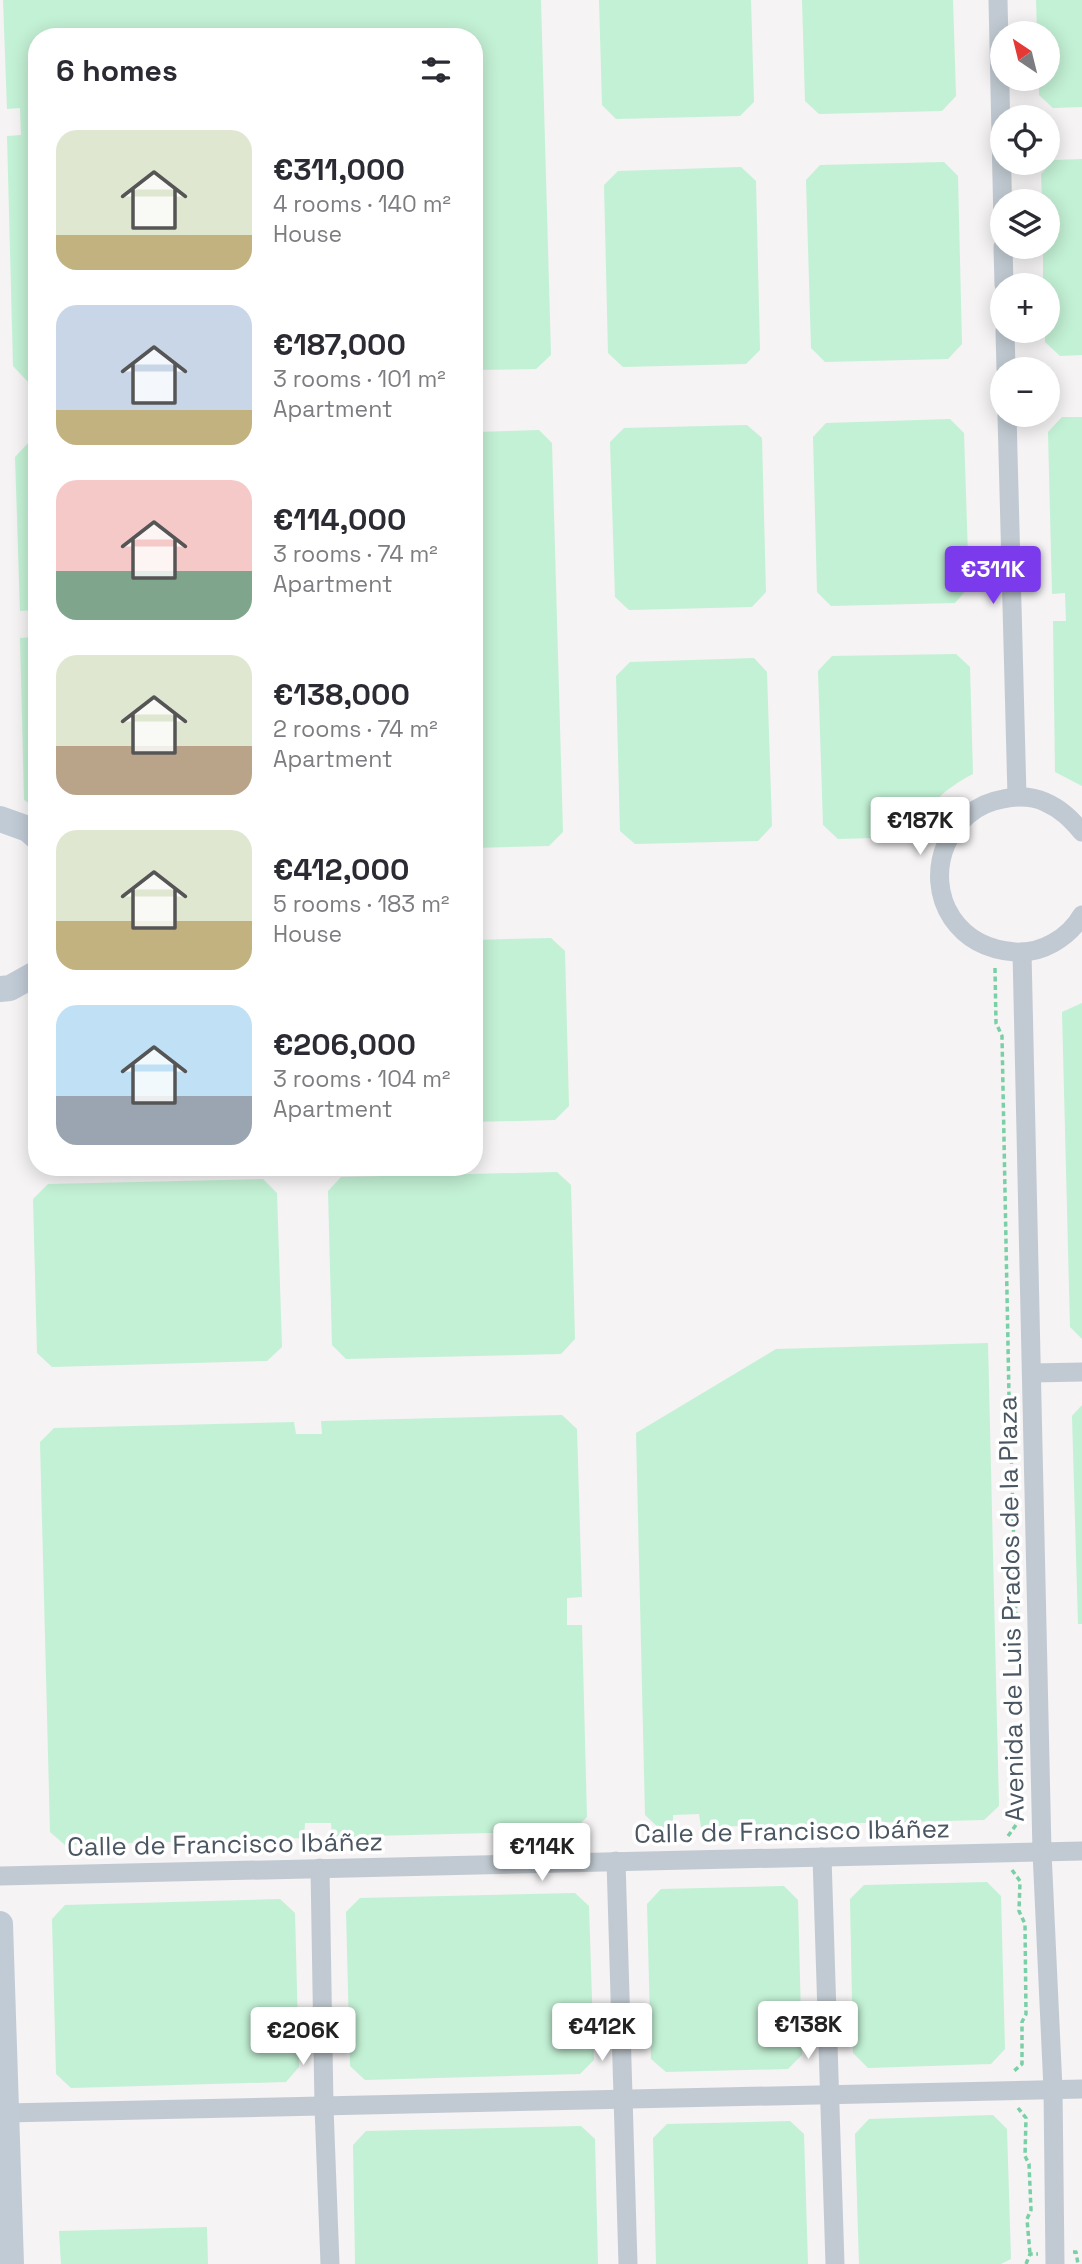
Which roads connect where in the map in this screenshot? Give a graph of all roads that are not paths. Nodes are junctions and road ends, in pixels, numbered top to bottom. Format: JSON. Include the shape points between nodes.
{"nodes":[{"id":1,"x":998,"y":0,"type":"edge"},
{"id":2,"x":1002,"y":189,"type":"edge"},
{"id":3,"x":1007,"y":427,"type":"edge"},
{"id":4,"x":1017,"y":796,"type":"junction"},
{"id":5,"x":0,"y":818,"type":"edge"},
{"id":6,"x":28,"y":829,"type":"edge"},
{"id":7,"x":1082,"y":832,"type":"edge"},
{"id":8,"x":1082,"y":915,"type":"edge"},
{"id":9,"x":1022,"y":952,"type":"junction"},
{"id":10,"x":28,"y":978,"type":"edge"},
{"id":11,"x":0,"y":989,"type":"edge"},
{"id":12,"x":1082,"y":1372,"type":"edge"},
{"id":13,"x":1032,"y":1373,"type":"junction"},
{"id":14,"x":1082,"y":1851,"type":"edge"},
{"id":15,"x":1042,"y":1852,"type":"junction"},
{"id":16,"x":822,"y":1857,"type":"junction"},
{"id":17,"x":616,"y":1861,"type":"junction"},
{"id":18,"x":320,"y":1868,"type":"junction"},
{"id":19,"x":0,"y":1876,"type":"edge"},
{"id":20,"x":0,"y":1924,"type":"edge"},
{"id":21,"x":1082,"y":2089,"type":"edge"},
{"id":22,"x":1053,"y":2090,"type":"junction"},
{"id":23,"x":829,"y":2094,"type":"junction"},
{"id":24,"x":623,"y":2100,"type":"junction"},
{"id":25,"x":324,"y":2107,"type":"junction"},
{"id":26,"x":6,"y":2113,"type":"junction"},
{"id":27,"x":11,"y":2264,"type":"edge"},
{"id":28,"x":330,"y":2264,"type":"edge"},
{"id":29,"x":628,"y":2264,"type":"edge"},
{"id":30,"x":835,"y":2264,"type":"edge"},
{"id":31,"x":1055,"y":2264,"type":"edge"}],
"edges":[{"from":1,"to":2,"type":"street"},
{"from":3,"to":4,"type":"street"},
{"from":4,"to":7,"type":"street","via":[[1043,801],[1065,813]]},
{"from":4,"to":9,"type":"street","via":[[991,801],[968,813],[950,834],[940,858],[939,885],[945,907],[958,927],[976,942]]},
{"from":5,"to":6,"type":"street"},
{"from":8,"to":9,"type":"street","via":[[1062,937],[1043,948]]},
{"from":9,"to":13,"type":"street","name":"Avenida de Luis Prados de la Plaza"},
{"from":10,"to":11,"type":"street"},
{"from":12,"to":13,"type":"street"},
{"from":13,"to":15,"type":"street","name":"Avenida de Luis Prados de la Plaza"},
{"from":14,"to":15,"type":"street","name":"Calle de Francisco Ibáñez"},
{"from":15,"to":16,"type":"street","name":"Calle de Francisco Ibáñez"},
{"from":15,"to":22,"type":"street","name":"Avenida de Luis Prados de la Plaza"},
{"from":16,"to":17,"type":"street","name":"Calle de Francisco Ibáñez"},
{"from":16,"to":23,"type":"street"},
{"from":17,"to":18,"type":"street","name":"Calle de Francisco Ibáñez"},
{"from":17,"to":24,"type":"street"},
{"from":18,"to":19,"type":"street","name":"Calle de Francisco Ibáñez"},
{"from":18,"to":25,"type":"street"},
{"from":20,"to":26,"type":"street"},
{"from":21,"to":22,"type":"street"},
{"from":22,"to":23,"type":"street"},
{"from":22,"to":31,"type":"street","name":"Avenida de Luis Prados de la Plaza"},
{"from":23,"to":24,"type":"street"},
{"from":23,"to":30,"type":"street"},
{"from":24,"to":25,"type":"street"},
{"from":24,"to":29,"type":"street"},
{"from":25,"to":26,"type":"street"},
{"from":25,"to":28,"type":"street"},
{"from":26,"to":27,"type":"street"}]}
